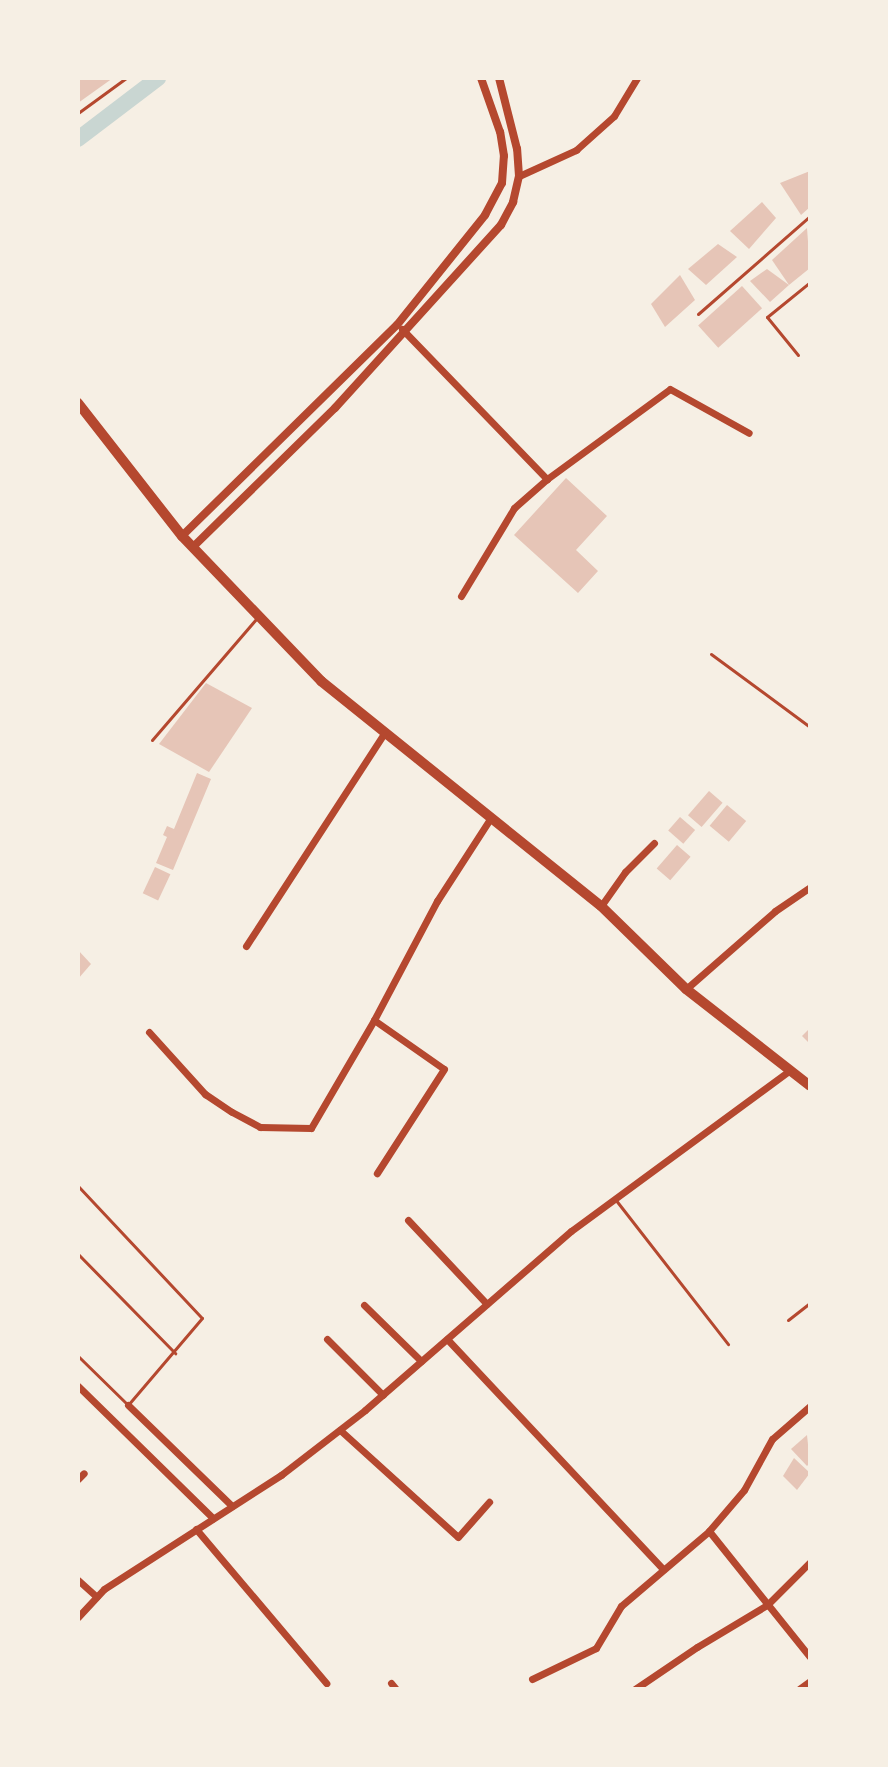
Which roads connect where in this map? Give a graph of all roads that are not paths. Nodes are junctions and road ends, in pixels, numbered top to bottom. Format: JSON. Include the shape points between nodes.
{"nodes":[{"id":1,"x":126,"y":78,"type":"edge"},
{"id":2,"x":481,"y":78,"type":"edge"},
{"id":3,"x":499,"y":78,"type":"edge"},
{"id":4,"x":637,"y":78,"type":"edge"},
{"id":5,"x":78,"y":113,"type":"edge"},
{"id":6,"x":519,"y":176,"type":"junction"},
{"id":7,"x":810,"y":216,"type":"edge"},
{"id":8,"x":810,"y":282,"type":"edge"},
{"id":9,"x":698,"y":314,"type":"dead end"},
{"id":10,"x":400,"y":328,"type":"junction"},
{"id":11,"x":798,"y":355,"type":"dead end"},
{"id":12,"x":79,"y":407,"type":"edge"},
{"id":13,"x":749,"y":433,"type":"dead end"},
{"id":14,"x":547,"y":479,"type":"junction"},
{"id":15,"x":182,"y":536,"type":"junction"},
{"id":16,"x":193,"y":547,"type":"junction"},
{"id":17,"x":461,"y":596,"type":"dead end"},
{"id":18,"x":257,"y":618,"type":"junction"},
{"id":19,"x":711,"y":654,"type":"dead end"},
{"id":20,"x":810,"y":727,"type":"edge"},
{"id":21,"x":385,"y":732,"type":"junction"},
{"id":22,"x":152,"y":740,"type":"dead end"},
{"id":23,"x":490,"y":819,"type":"junction"},
{"id":24,"x":654,"y":843,"type":"dead end"},
{"id":25,"x":810,"y":887,"type":"edge"},
{"id":26,"x":601,"y":906,"type":"junction"},
{"id":27,"x":246,"y":946,"type":"dead end"},
{"id":28,"x":686,"y":989,"type":"junction"},
{"id":29,"x":374,"y":1020,"type":"junction"},
{"id":30,"x":149,"y":1032,"type":"dead end"},
{"id":31,"x":790,"y":1070,"type":"junction"},
{"id":32,"x":810,"y":1086,"type":"edge"},
{"id":33,"x":377,"y":1173,"type":"dead end"},
{"id":34,"x":78,"y":1186,"type":"edge"},
{"id":35,"x":615,"y":1199,"type":"junction"},
{"id":36,"x":408,"y":1220,"type":"dead end"},
{"id":37,"x":78,"y":1254,"type":"edge"},
{"id":38,"x":810,"y":1303,"type":"edge"},
{"id":39,"x":487,"y":1304,"type":"junction"},
{"id":40,"x":364,"y":1305,"type":"dead end"},
{"id":41,"x":788,"y":1320,"type":"dead end"},
{"id":42,"x":327,"y":1339,"type":"dead end"},
{"id":43,"x":447,"y":1339,"type":"junction"},
{"id":44,"x":728,"y":1344,"type":"dead end"},
{"id":45,"x":175,"y":1353,"type":"junction"},
{"id":46,"x":78,"y":1356,"type":"edge"},
{"id":47,"x":421,"y":1361,"type":"junction"},
{"id":48,"x":78,"y":1386,"type":"edge"},
{"id":49,"x":383,"y":1395,"type":"junction"},
{"id":50,"x":128,"y":1405,"type":"junction"},
{"id":51,"x":810,"y":1406,"type":"edge"},
{"id":52,"x":340,"y":1430,"type":"junction"},
{"id":53,"x":489,"y":1502,"type":"dead end"},
{"id":54,"x":232,"y":1506,"type":"junction"},
{"id":55,"x":213,"y":1518,"type":"junction"},
{"id":56,"x":196,"y":1529,"type":"junction"},
{"id":57,"x":709,"y":1531,"type":"junction"},
{"id":58,"x":810,"y":1562,"type":"edge"},
{"id":59,"x":663,"y":1569,"type":"junction"},
{"id":60,"x":78,"y":1580,"type":"edge"},
{"id":61,"x":97,"y":1597,"type":"junction"},
{"id":62,"x":767,"y":1605,"type":"junction"},
{"id":63,"x":78,"y":1617,"type":"edge"},
{"id":64,"x":810,"y":1657,"type":"edge"},
{"id":65,"x":532,"y":1679,"type":"dead end"},
{"id":66,"x":810,"y":1681,"type":"edge"},
{"id":67,"x":326,"y":1683,"type":"dead end"},
{"id":68,"x":635,"y":1689,"type":"edge"},
{"id":69,"x":799,"y":1689,"type":"edge"}],
"edges":[{"from":1,"to":5,"type":"lane"},
{"from":2,"to":10,"type":"street","via":[[500,132],[502,183],[485,215]]},
{"from":3,"to":6,"type":"street"},
{"from":4,"to":6,"type":"street","via":[[614,116],[576,150]]},
{"from":6,"to":10,"type":"street","via":[[501,225]]},
{"from":7,"to":9,"type":"lane"},
{"from":8,"to":11,"type":"lane","via":[[767,317]]},
{"from":10,"to":14,"type":"street"},
{"from":10,"to":15,"type":"street"},
{"from":10,"to":16,"type":"street","via":[[335,408]]},
{"from":12,"to":15,"type":"main road"},
{"from":13,"to":14,"type":"street","via":[[670,389]]},
{"from":14,"to":17,"type":"street","via":[[514,508]]},
{"from":15,"to":16,"type":"main road"},
{"from":16,"to":18,"type":"main road"},
{"from":18,"to":21,"type":"main road","via":[[321,681]]},
{"from":18,"to":22,"type":"lane"},
{"from":19,"to":20,"type":"lane"},
{"from":21,"to":23,"type":"main road"},
{"from":21,"to":27,"type":"street"},
{"from":23,"to":26,"type":"main road"},
{"from":23,"to":29,"type":"street","via":[[437,901]]},
{"from":24,"to":26,"type":"street"},
{"from":25,"to":28,"type":"street"},
{"from":26,"to":28,"type":"main road"},
{"from":28,"to":31,"type":"main road"},
{"from":29,"to":30,"type":"street","via":[[311,1128],[260,1127],[232,1112],[205,1094]]},
{"from":29,"to":33,"type":"street","via":[[444,1069]]},
{"from":31,"to":32,"type":"main road"},
{"from":31,"to":35,"type":"street"},
{"from":34,"to":45,"type":"lane","via":[[202,1318]]},
{"from":35,"to":39,"type":"street"},
{"from":35,"to":44,"type":"lane"},
{"from":36,"to":39,"type":"street"},
{"from":37,"to":45,"type":"lane"},
{"from":38,"to":41,"type":"lane"},
{"from":39,"to":43,"type":"street"},
{"from":40,"to":47,"type":"street"},
{"from":42,"to":49,"type":"street"},
{"from":43,"to":47,"type":"street"},
{"from":43,"to":59,"type":"street"},
{"from":45,"to":50,"type":"lane"},
{"from":46,"to":50,"type":"lane"},
{"from":47,"to":49,"type":"street"},
{"from":48,"to":55,"type":"street"},
{"from":49,"to":52,"type":"street"},
{"from":50,"to":54,"type":"street"},
{"from":51,"to":57,"type":"street","via":[[772,1439],[744,1490]]},
{"from":52,"to":53,"type":"street","via":[[458,1537]]},
{"from":52,"to":54,"type":"street"},
{"from":54,"to":55,"type":"street"},
{"from":55,"to":56,"type":"street"},
{"from":56,"to":61,"type":"street"},
{"from":56,"to":67,"type":"street"},
{"from":57,"to":59,"type":"street"},
{"from":57,"to":62,"type":"street"},
{"from":58,"to":62,"type":"street"},
{"from":59,"to":65,"type":"street","via":[[621,1606],[596,1648]]},
{"from":60,"to":61,"type":"street"},
{"from":61,"to":63,"type":"street"},
{"from":62,"to":64,"type":"street"},
{"from":62,"to":68,"type":"street"},
{"from":66,"to":69,"type":"street"}]}
